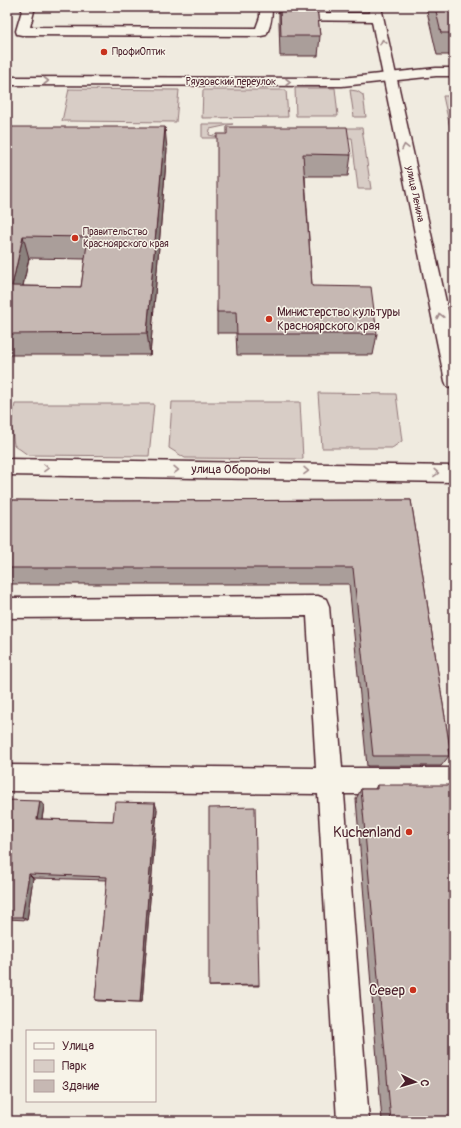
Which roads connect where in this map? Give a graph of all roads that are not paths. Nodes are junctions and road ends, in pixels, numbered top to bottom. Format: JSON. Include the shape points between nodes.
{"nodes":[{"id":1,"x":29,"y":7,"type":"edge"},
{"id":2,"x":266,"y":12,"type":"edge"},
{"id":3,"x":376,"y":12,"type":"edge"},
{"id":4,"x":454,"y":72,"type":"edge"},
{"id":5,"x":390,"y":78,"type":"junction"},
{"id":6,"x":7,"y":81,"type":"edge"},
{"id":7,"x":454,"y":381,"type":"edge"},
{"id":8,"x":7,"y":467,"type":"edge"},
{"id":9,"x":454,"y":474,"type":"edge"},
{"id":10,"x":7,"y":608,"type":"edge"},
{"id":11,"x":7,"y":778,"type":"edge"},
{"id":12,"x":331,"y":781,"type":"junction"},
{"id":13,"x":454,"y":781,"type":"edge"},
{"id":14,"x":353,"y":1121,"type":"edge"}],
"edges":[{"from":1,"to":2,"type":"street","via":[[22,31],[261,32]]},
{"from":2,"to":3,"type":"street"},
{"from":5,"to":3,"type":"street","name":"улица Ленина","one_way":true},
{"from":4,"to":5,"type":"street","name":"Ряузовский переулок"},
{"from":6,"to":5,"type":"street","name":"Ряузовский переулок","one_way":true,"via":[[342,82]]},
{"from":7,"to":5,"type":"street","name":"улица Ленина","one_way":true},
{"from":8,"to":9,"type":"street","name":"улица Обороны","one_way":true},
{"from":10,"to":12,"type":"street","via":[[318,606]]},
{"from":11,"to":12,"type":"street"},
{"from":12,"to":13,"type":"street"},
{"from":12,"to":14,"type":"street"}]}
